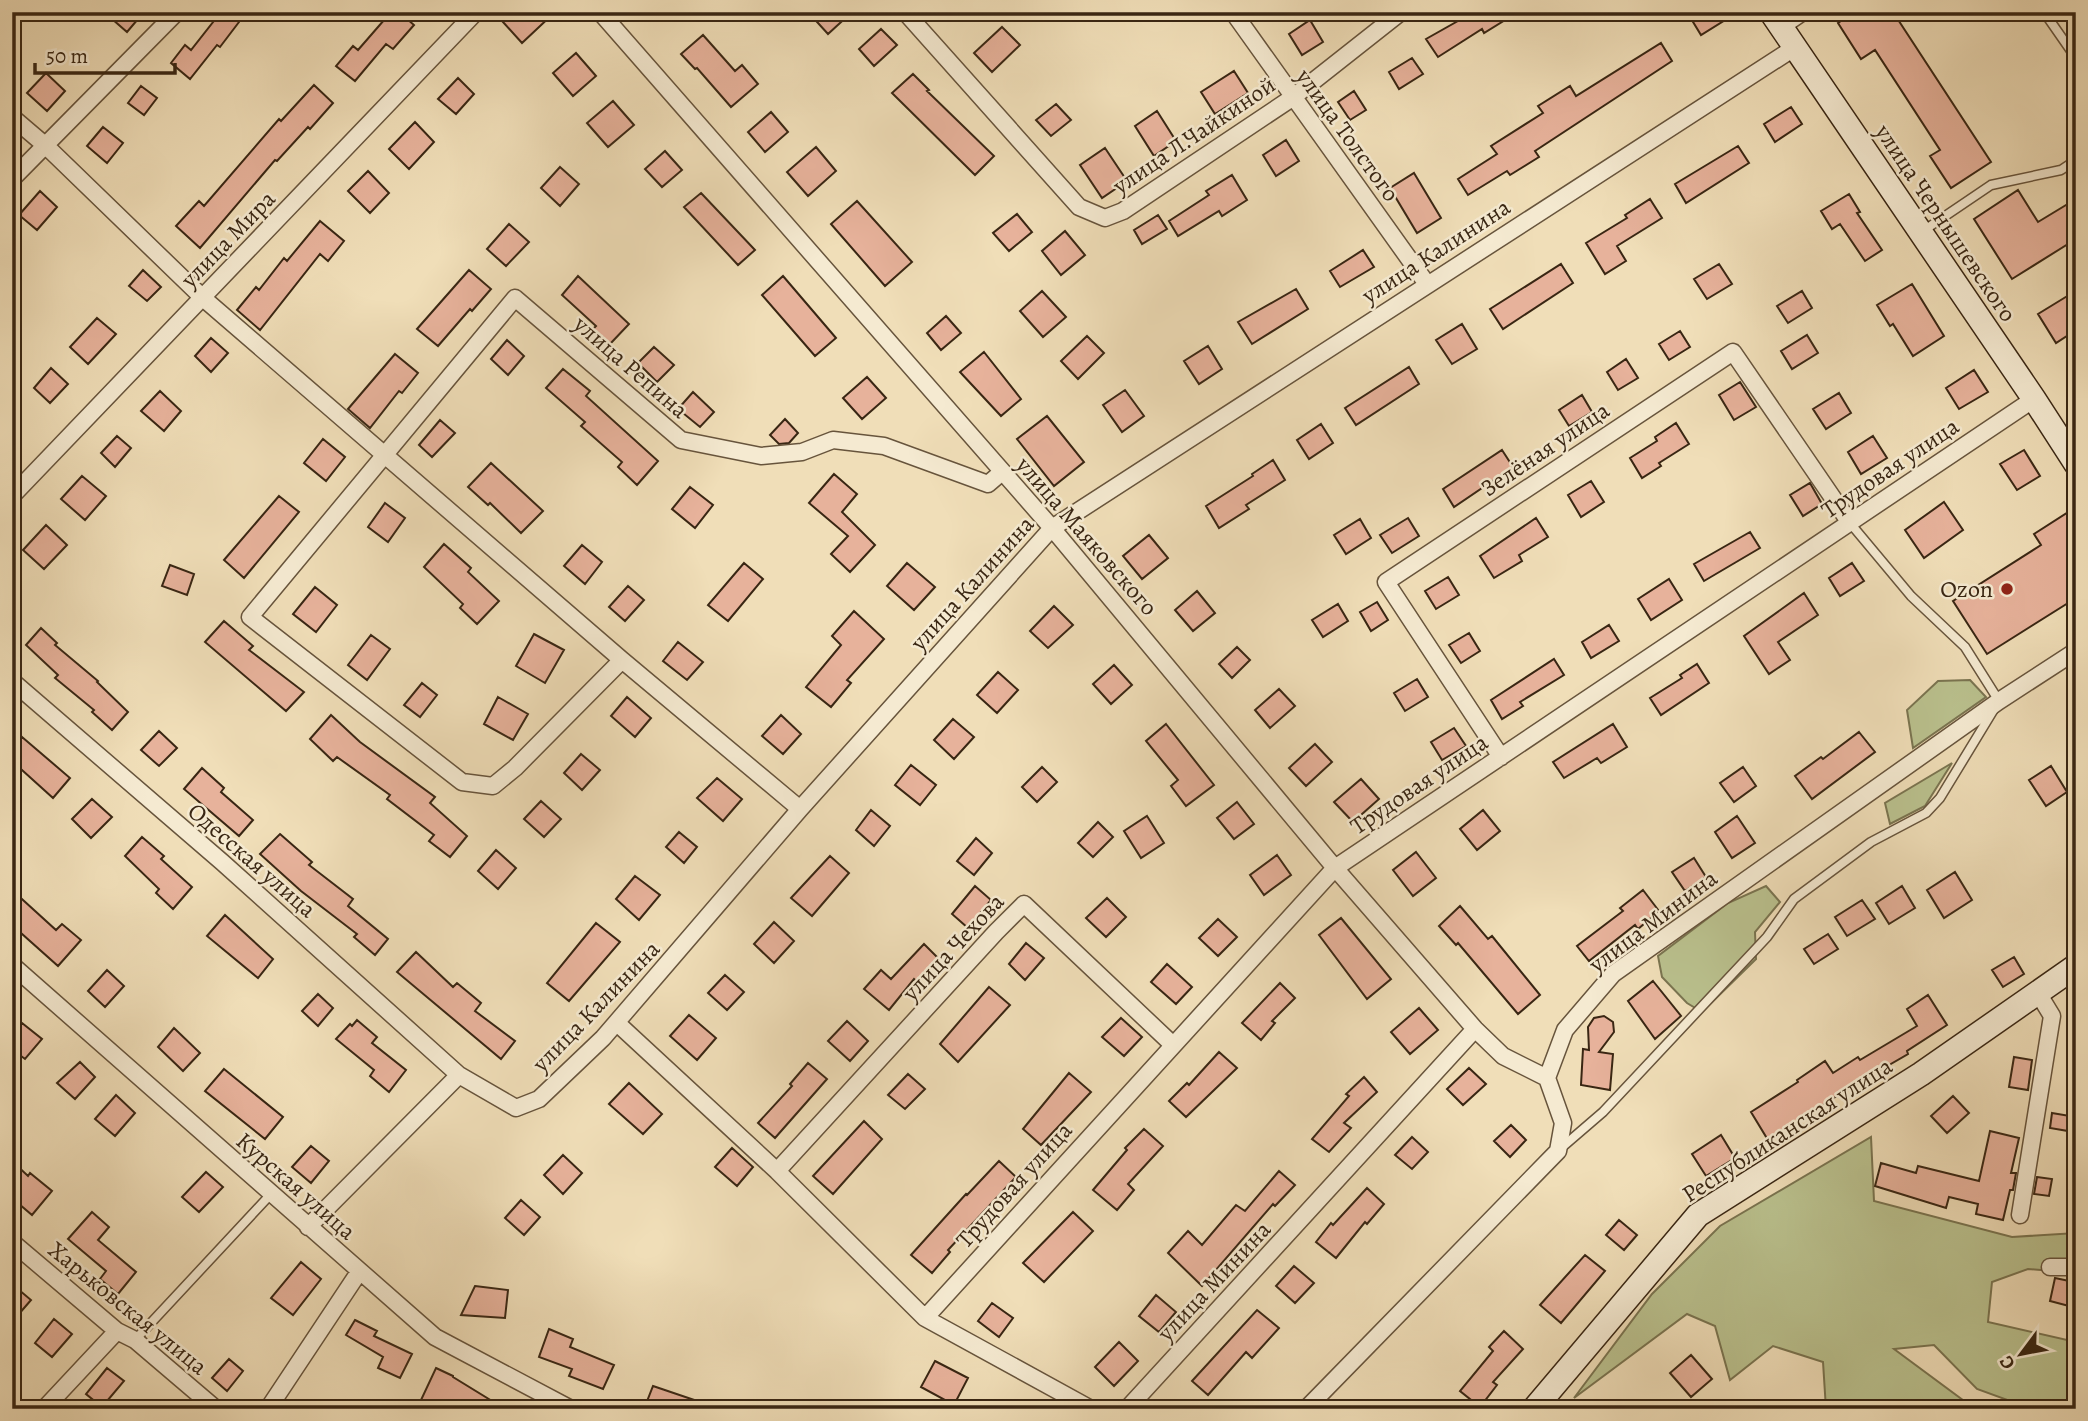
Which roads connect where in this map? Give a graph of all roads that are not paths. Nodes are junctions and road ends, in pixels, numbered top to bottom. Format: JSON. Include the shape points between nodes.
{"nodes":[{"id":1,"x":177,"y":12,"type":"edge"},
{"id":2,"x":476,"y":12,"type":"edge"},
{"id":3,"x":600,"y":12,"type":"edge"},
{"id":4,"x":905,"y":12,"type":"edge"},
{"id":5,"x":1233,"y":12,"type":"edge"},
{"id":6,"x":1401,"y":12,"type":"edge"},
{"id":7,"x":1803,"y":12,"type":"edge"},
{"id":8,"x":2044,"y":12,"type":"edge"},
{"id":9,"x":1776,"y":20,"type":"edge"},
{"id":10,"x":1794,"y":48,"type":"junction"},
{"id":11,"x":2076,"y":58,"type":"edge"},
{"id":12,"x":1292,"y":98,"type":"junction"},
{"id":13,"x":12,"y":117,"type":"edge"},
{"id":14,"x":46,"y":146,"type":"junction"},
{"id":15,"x":2076,"y":160,"type":"edge"},
{"id":16,"x":12,"y":179,"type":"edge"},
{"id":17,"x":1921,"y":232,"type":"junction"},
{"id":18,"x":1427,"y":284,"type":"junction"},
{"id":19,"x":203,"y":298,"type":"junction"},
{"id":20,"x":2034,"y":399,"type":"junction"},
{"id":21,"x":384,"y":453,"type":"junction"},
{"id":22,"x":2076,"y":464,"type":"edge"},
{"id":23,"x":1002,"y":472,"type":"junction"},
{"id":24,"x":12,"y":496,"type":"edge"},
{"id":25,"x":1850,"y":523,"type":"junction"},
{"id":26,"x":1052,"y":528,"type":"junction"},
{"id":27,"x":2076,"y":651,"type":"edge"},
{"id":28,"x":622,"y":660,"type":"junction"},
{"id":29,"x":12,"y":681,"type":"edge"},
{"id":30,"x":1999,"y":701,"type":"junction"},
{"id":31,"x":1501,"y":757,"type":"junction"},
{"id":32,"x":800,"y":810,"type":"junction"},
{"id":33,"x":1335,"y":868,"type":"junction"},
{"id":34,"x":12,"y":965,"type":"edge"},
{"id":35,"x":2076,"y":966,"type":"edge"},
{"id":36,"x":2038,"y":993,"type":"junction"},
{"id":37,"x":617,"y":1023,"type":"junction"},
{"id":38,"x":1475,"y":1029,"type":"junction"},
{"id":39,"x":1172,"y":1044,"type":"junction"},
{"id":40,"x":459,"y":1075,"type":"junction"},
{"id":41,"x":1547,"y":1079,"type":"junction"},
{"id":42,"x":1558,"y":1151,"type":"junction"},
{"id":43,"x":777,"y":1171,"type":"junction"},
{"id":44,"x":271,"y":1194,"type":"junction"},
{"id":45,"x":2020,"y":1215,"type":"dead end"},
{"id":46,"x":308,"y":1227,"type":"junction"},
{"id":47,"x":12,"y":1242,"type":"edge"},
{"id":48,"x":2050,"y":1267,"type":"dead end"},
{"id":49,"x":2076,"y":1267,"type":"edge"},
{"id":50,"x":359,"y":1272,"type":"junction"},
{"id":51,"x":925,"y":1318,"type":"junction"},
{"id":52,"x":117,"y":1331,"type":"junction"},
{"id":53,"x":135,"y":1340,"type":"junction"},
{"id":54,"x":44,"y":1409,"type":"edge"},
{"id":55,"x":216,"y":1409,"type":"edge"},
{"id":56,"x":268,"y":1409,"type":"edge"},
{"id":57,"x":571,"y":1409,"type":"edge"},
{"id":58,"x":1091,"y":1409,"type":"edge"},
{"id":59,"x":1128,"y":1409,"type":"edge"},
{"id":60,"x":1306,"y":1409,"type":"edge"},
{"id":61,"x":1534,"y":1409,"type":"edge"}],
"edges":[{"from":1,"to":14,"type":"street"},
{"from":2,"to":19,"type":"street","name":"улица Мира"},
{"from":3,"to":23,"type":"street","name":"улица Маяковского"},
{"from":4,"to":12,"type":"street","name":"улица Л.Чайкиной","via":[[1079,207],[1105,218],[1123,211]]},
{"from":5,"to":12,"type":"street","name":"улица Толстого"},
{"from":6,"to":12,"type":"street","name":"улица Л.Чайкиной"},
{"from":7,"to":9,"type":"street"},
{"from":8,"to":11,"type":"lane"},
{"from":9,"to":10,"type":"street","name":"улица Чернышевского"},
{"from":10,"to":17,"type":"street","name":"улица Чернышевского"},
{"from":10,"to":18,"type":"street","name":"улица Калинина"},
{"from":12,"to":18,"type":"street","name":"улица Толстого"},
{"from":13,"to":14,"type":"street"},
{"from":14,"to":16,"type":"street"},
{"from":14,"to":19,"type":"street"},
{"from":15,"to":17,"type":"lane","via":[[2061,170],[1991,185]]},
{"from":17,"to":20,"type":"street","name":"улица Чернышевского"},
{"from":18,"to":26,"type":"street","name":"улица Калинина"},
{"from":19,"to":21,"type":"street"},
{"from":19,"to":24,"type":"street","name":"улица Мира"},
{"from":20,"to":22,"type":"street","name":"улица Чернышевского"},
{"from":20,"to":25,"type":"street","name":"Трудовая улица"},
{"from":21,"to":23,"type":"street","name":"улица Репина","via":[[515,298],[681,440],[761,456],[802,452],[833,440],[884,446],[988,484]]},
{"from":21,"to":28,"type":"street"},
{"from":21,"to":28,"type":"street","name":"улица Репина","via":[[250,617],[462,782],[493,786]]},
{"from":23,"to":26,"type":"street","name":"улица Маяковского"},
{"from":25,"to":30,"type":"lane","via":[[1911,596],[1965,647]]},
{"from":25,"to":31,"type":"street","name":"Трудовая улица"},
{"from":25,"to":31,"type":"street","name":"Зелёная улица","via":[[1733,352],[1386,582]]},
{"from":26,"to":32,"type":"street","name":"улица Калинина"},
{"from":26,"to":33,"type":"street","name":"улица Маяковского"},
{"from":27,"to":30,"type":"street","name":"улица Минина"},
{"from":28,"to":32,"type":"street"},
{"from":29,"to":40,"type":"street","name":"Одесская улица"},
{"from":30,"to":41,"type":"street","name":"улица Минина","via":[[1613,974],[1564,1030]]},
{"from":30,"to":42,"type":"lane","via":[[1940,798],[1926,813],[1871,842],[1794,899],[1767,937],[1603,1112]]},
{"from":31,"to":33,"type":"street","name":"Трудовая улица"},
{"from":32,"to":37,"type":"street","name":"улица Калинина"},
{"from":33,"to":38,"type":"street","name":"улица Маяковского"},
{"from":33,"to":39,"type":"street","name":"Трудовая улица"},
{"from":34,"to":44,"type":"street","name":"Курская улица"},
{"from":35,"to":36,"type":"street","name":"Республиканская улица"},
{"from":36,"to":45,"type":"street","via":[[2052,1016]]},
{"from":36,"to":61,"type":"street","name":"Республиканская улица","via":[[1921,1074],[1698,1215]]},
{"from":37,"to":40,"type":"street","name":"улица Калинина","via":[[538,1099],[516,1108]]},
{"from":37,"to":43,"type":"street"},
{"from":38,"to":41,"type":"street","name":"улица Маяковского","via":[[1503,1056]]},
{"from":38,"to":59,"type":"street","name":"улица Минина"},
{"from":39,"to":43,"type":"street","name":"улица Чехова","via":[[1024,904]]},
{"from":39,"to":51,"type":"street","name":"Трудовая улица"},
{"from":40,"to":46,"type":"street"},
{"from":41,"to":42,"type":"street","via":[[1563,1123]]},
{"from":42,"to":60,"type":"street"},
{"from":43,"to":51,"type":"street"},
{"from":44,"to":46,"type":"street","name":"Курская улица"},
{"from":44,"to":53,"type":"lane"},
{"from":46,"to":50,"type":"street","name":"Курская улица"},
{"from":47,"to":52,"type":"street","name":"Харьковская улица"},
{"from":48,"to":49,"type":"street"},
{"from":50,"to":56,"type":"street"},
{"from":50,"to":57,"type":"street","name":"Курская улица","via":[[435,1337]]},
{"from":51,"to":58,"type":"street"},
{"from":52,"to":53,"type":"street","name":"Харьковская улица"},
{"from":52,"to":54,"type":"street"},
{"from":53,"to":55,"type":"street","name":"Харьковская улица"}]}
